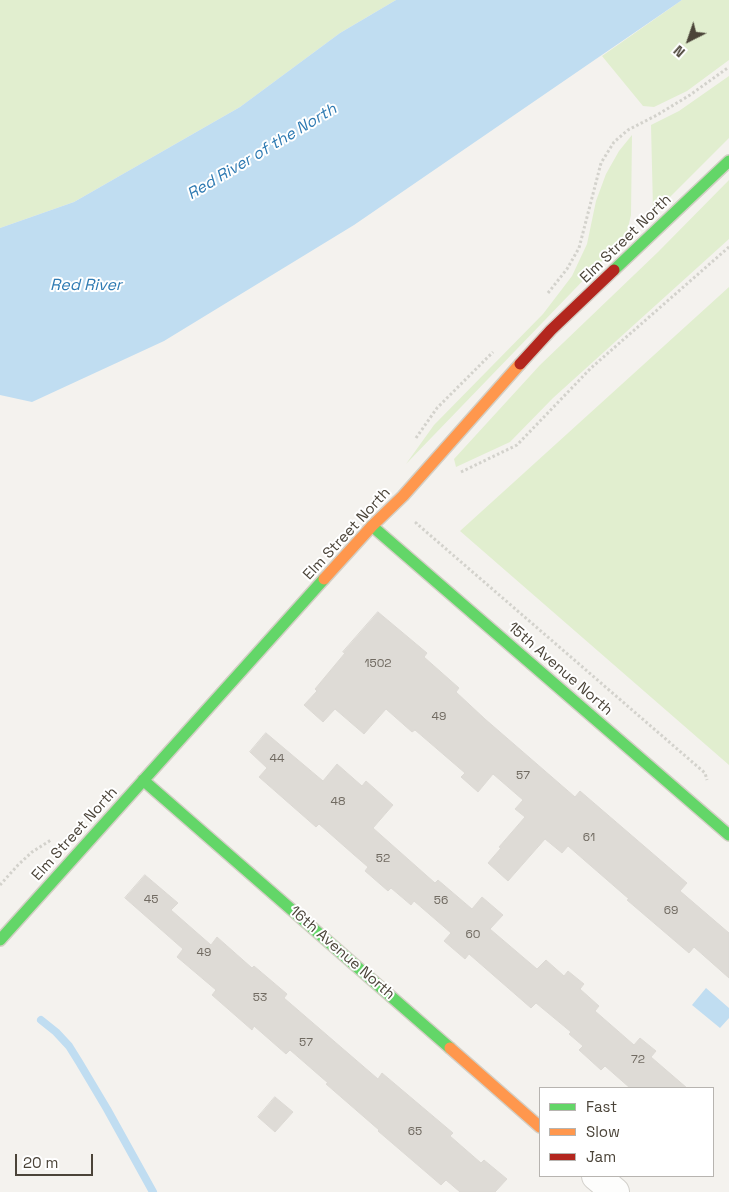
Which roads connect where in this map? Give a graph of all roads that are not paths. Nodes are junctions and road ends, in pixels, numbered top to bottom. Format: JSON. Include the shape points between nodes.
{"nodes":[{"id":1,"x":729,"y":161,"type":"edge"},
{"id":2,"x":372,"y":526,"type":"junction"},
{"id":3,"x":143,"y":780,"type":"junction"},
{"id":4,"x":729,"y":835,"type":"edge"},
{"id":5,"x":0,"y":940,"type":"edge"},
{"id":6,"x":539,"y":1126,"type":"edge"},
{"id":7,"x":597,"y":1177,"type":"edge"},
{"id":8,"x":615,"y":1192,"type":"edge"}],
"edges":[{"from":1,"to":2,"type":"street","name":"Elm Street North","via":[[551,330],[400,500]]},
{"from":2,"to":3,"type":"street","name":"Elm Street North"},
{"from":2,"to":4,"type":"street","name":"15th Avenue North"},
{"from":3,"to":5,"type":"street","name":"Elm Street North"},
{"from":3,"to":6,"type":"street","name":"16th Avenue North"},
{"from":7,"to":8,"type":"street"}]}
